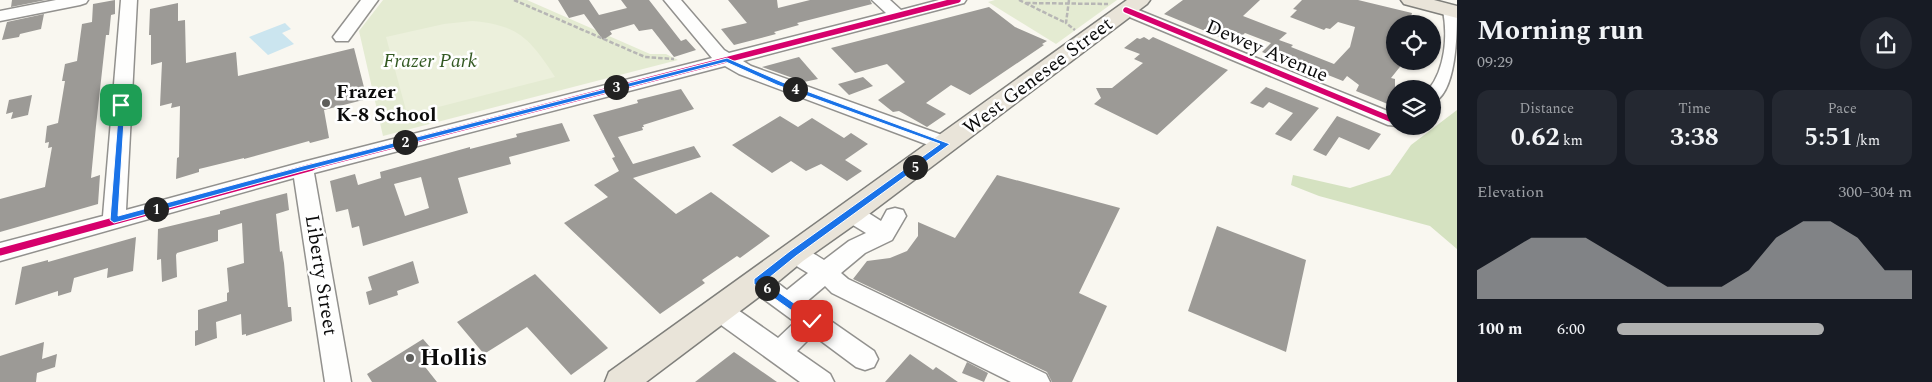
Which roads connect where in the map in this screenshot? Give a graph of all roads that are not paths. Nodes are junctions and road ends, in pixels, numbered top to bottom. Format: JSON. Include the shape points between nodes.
{"nodes":[{"id":1,"x":80,"y":0,"type":"edge"},
{"id":2,"x":129,"y":0,"type":"edge"},
{"id":3,"x":370,"y":0,"type":"edge"},
{"id":4,"x":672,"y":0,"type":"edge"},
{"id":5,"x":880,"y":0,"type":"edge"},
{"id":6,"x":1411,"y":0,"type":"edge"},
{"id":7,"x":944,"y":2,"type":"edge"},
{"id":8,"x":1133,"y":5,"type":"edge"},
{"id":9,"x":1454,"y":11,"type":"edge"},
{"id":10,"x":0,"y":16,"type":"edge"},
{"id":11,"x":898,"y":16,"type":"junction"},
{"id":12,"x":342,"y":37,"type":"dead end"},
{"id":13,"x":727,"y":60,"type":"junction"},
{"id":14,"x":1441,"y":85,"type":"edge"},
{"id":15,"x":1386,"y":118,"type":"edge"},
{"id":16,"x":946,"y":144,"type":"junction"},
{"id":17,"x":303,"y":169,"type":"junction"},
{"id":18,"x":851,"y":213,"type":"junction"},
{"id":19,"x":114,"y":220,"type":"junction"},
{"id":20,"x":0,"y":252,"type":"edge"},
{"id":21,"x":793,"y":253,"type":"junction"},
{"id":22,"x":825,"y":272,"type":"junction"},
{"id":23,"x":758,"y":282,"type":"junction"},
{"id":24,"x":788,"y":303,"type":"junction"},
{"id":25,"x":719,"y":310,"type":"junction"},
{"id":26,"x":812,"y":321,"type":"junction"},
{"id":27,"x":779,"y":353,"type":"junction"},
{"id":28,"x":865,"y":359,"type":"dead end"},
{"id":29,"x":338,"y":382,"type":"edge"},
{"id":30,"x":621,"y":382,"type":"edge"},
{"id":31,"x":820,"y":382,"type":"edge"},
{"id":32,"x":1037,"y":382,"type":"edge"}],
"edges":[{"from":1,"to":10,"type":"street"},
{"from":2,"to":19,"type":"street"},
{"from":3,"to":12,"type":"street"},
{"from":4,"to":13,"type":"street","via":[[718,54]]},
{"from":5,"to":11,"type":"street"},
{"from":6,"to":9,"type":"main road"},
{"from":7,"to":11,"type":"street"},
{"from":8,"to":15,"type":"street","name":"Dewey Avenue"},
{"from":8,"to":16,"type":"main road","name":"West Genesee Street"},
{"from":9,"to":14,"type":"street","via":[[1450,68]]},
{"from":11,"to":13,"type":"street"},
{"from":13,"to":16,"type":"street"},
{"from":13,"to":17,"type":"street"},
{"from":16,"to":18,"type":"main road","name":"West Genesee Street"},
{"from":17,"to":19,"type":"street"},
{"from":17,"to":29,"type":"street","name":"Liberty Street"},
{"from":18,"to":21,"type":"main road","name":"West Genesee Street"},
{"from":18,"to":22,"type":"street","via":[[890,225]]},
{"from":19,"to":20,"type":"street"},
{"from":21,"to":22,"type":"street"},
{"from":21,"to":23,"type":"main road","name":"West Genesee Street"},
{"from":22,"to":24,"type":"street"},
{"from":22,"to":32,"type":"street","via":[[840,286]]},
{"from":23,"to":24,"type":"street"},
{"from":23,"to":25,"type":"main road","name":"West Genesee Street"},
{"from":24,"to":26,"type":"street"},
{"from":25,"to":27,"type":"street"},
{"from":25,"to":30,"type":"main road","name":"West Genesee Street"},
{"from":26,"to":27,"type":"street"},
{"from":26,"to":28,"type":"street"},
{"from":27,"to":31,"type":"street"}]}
